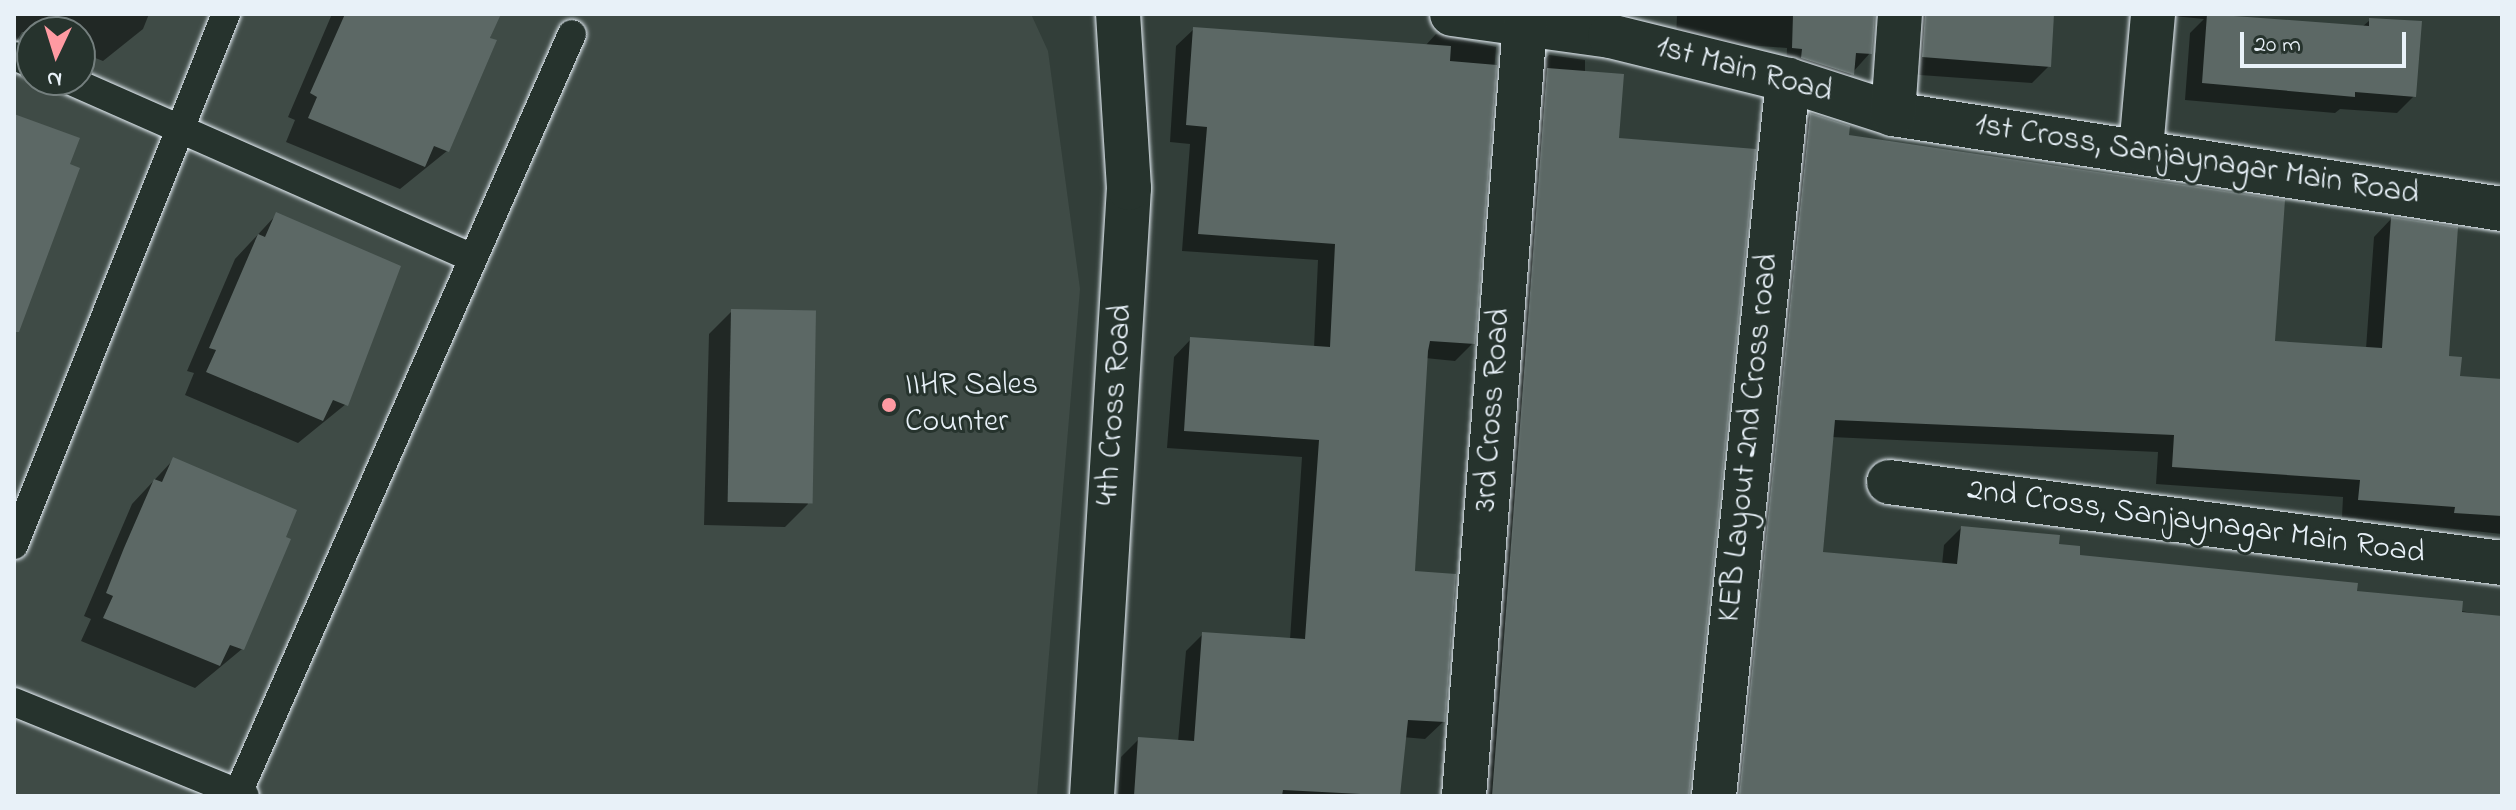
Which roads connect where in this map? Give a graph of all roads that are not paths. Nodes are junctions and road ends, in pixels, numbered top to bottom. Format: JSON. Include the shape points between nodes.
{"nodes":[{"id":1,"x":226,"y":14,"type":"edge"},
{"id":2,"x":1118,"y":14,"type":"edge"},
{"id":3,"x":1452,"y":14,"type":"edge"},
{"id":4,"x":1900,"y":14,"type":"edge"},
{"id":5,"x":2153,"y":14,"type":"edge"},
{"id":6,"x":1525,"y":24,"type":"junction"},
{"id":7,"x":1611,"y":25,"type":"edge"},
{"id":8,"x":572,"y":34,"type":"dead end"},
{"id":9,"x":1788,"y":80,"type":"junction"},
{"id":10,"x":96,"y":92,"type":"edge"},
{"id":11,"x":1893,"y":114,"type":"junction"},
{"id":12,"x":181,"y":130,"type":"junction"},
{"id":13,"x":2141,"y":149,"type":"junction"},
{"id":14,"x":2502,"y":209,"type":"edge"},
{"id":15,"x":473,"y":258,"type":"junction"},
{"id":16,"x":1889,"y":482,"type":"dead end"},
{"id":17,"x":14,"y":545,"type":"edge"},
{"id":18,"x":2502,"y":563,"type":"edge"},
{"id":19,"x":14,"y":702,"type":"edge"},
{"id":20,"x":242,"y":795,"type":"edge"},
{"id":21,"x":1092,"y":796,"type":"edge"},
{"id":22,"x":1464,"y":796,"type":"edge"},
{"id":23,"x":1714,"y":796,"type":"edge"}],
"edges":[{"from":1,"to":12,"type":"lane"},
{"from":2,"to":21,"type":"street","name":"4th Cross Road","via":[[1129,188]]},
{"from":3,"to":6,"type":"street","name":"1st Main Road"},
{"from":4,"to":11,"type":"street"},
{"from":5,"to":13,"type":"street"},
{"from":6,"to":7,"type":"street","name":"1st Main Road"},
{"from":6,"to":22,"type":"street","name":"3rd Cross Road"},
{"from":7,"to":9,"type":"street","name":"1st Main Road"},
{"from":8,"to":15,"type":"lane"},
{"from":9,"to":11,"type":"street","name":"1st Main Road"},
{"from":9,"to":23,"type":"street","name":"KEB Layout 2nd Cross road"},
{"from":10,"to":12,"type":"lane"},
{"from":11,"to":13,"type":"street","name":"1st Cross, Sanjaynagar Main Road"},
{"from":12,"to":15,"type":"lane"},
{"from":12,"to":17,"type":"lane"},
{"from":13,"to":14,"type":"street","name":"1st Cross, Sanjaynagar Main Road"},
{"from":15,"to":20,"type":"lane"},
{"from":16,"to":18,"type":"street","name":"2nd Cross, Sanjaynagar Main Road"},
{"from":19,"to":20,"type":"lane"}]}
